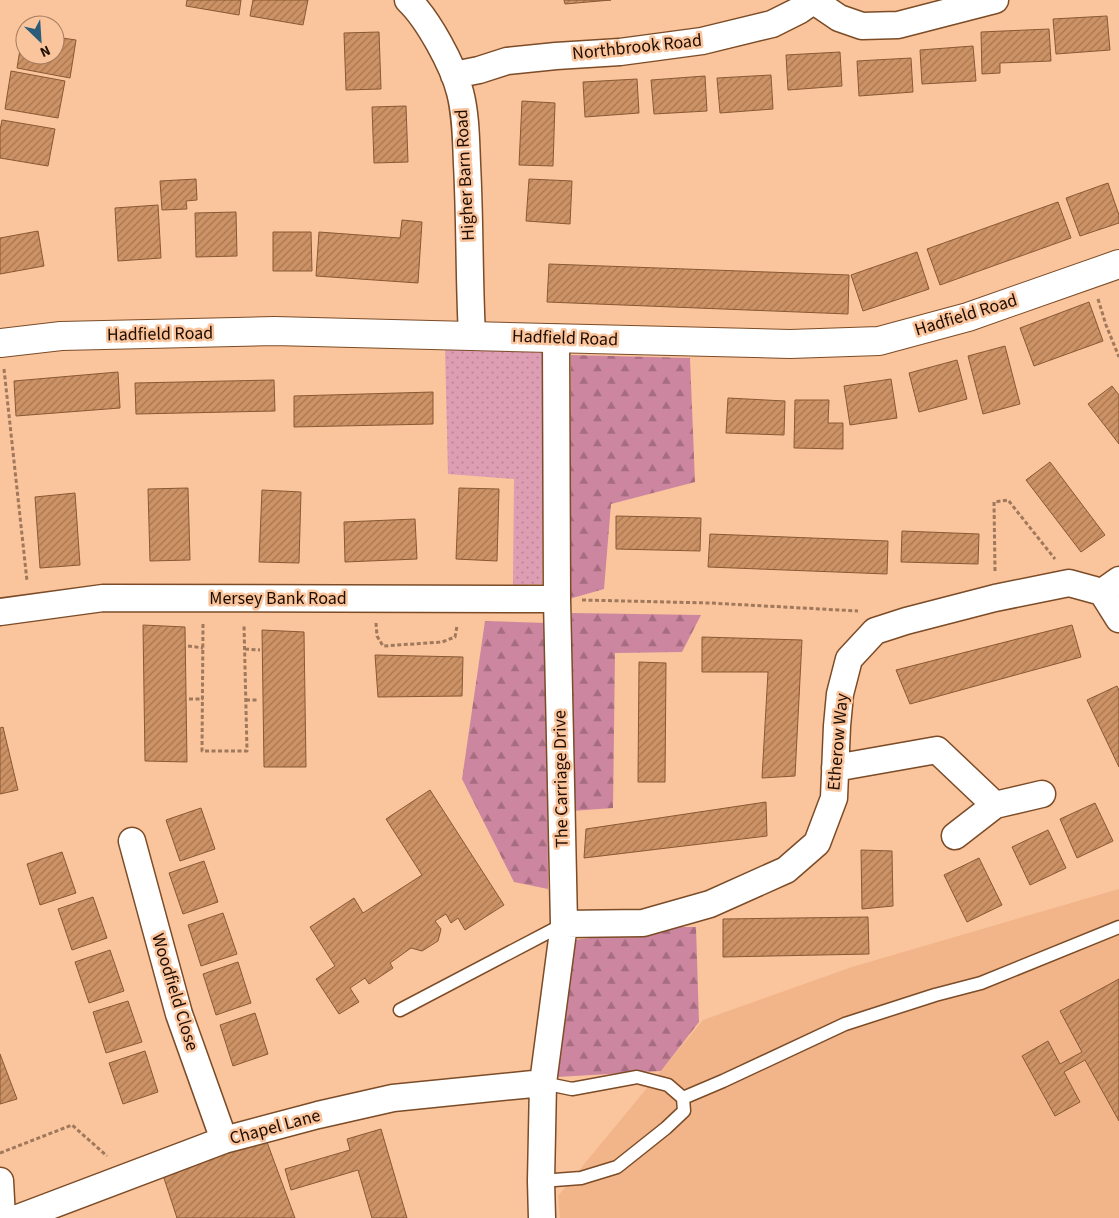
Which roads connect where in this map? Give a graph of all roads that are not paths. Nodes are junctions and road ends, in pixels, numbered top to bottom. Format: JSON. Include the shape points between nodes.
{"nodes":[{"id":1,"x":408,"y":0,"type":"edge"},
{"id":2,"x":814,"y":0,"type":"edge"},
{"id":3,"x":994,"y":0,"type":"edge"},
{"id":4,"x":454,"y":75,"type":"junction"},
{"id":5,"x":1119,"y":264,"type":"edge"},
{"id":6,"x":472,"y":336,"type":"junction"},
{"id":7,"x":556,"y":338,"type":"junction"},
{"id":8,"x":1,"y":343,"type":"edge"},
{"id":9,"x":1111,"y":586,"type":"edge"},
{"id":10,"x":557,"y":599,"type":"junction"},
{"id":11,"x":0,"y":612,"type":"edge"},
{"id":12,"x":1119,"y":619,"type":"edge"},
{"id":13,"x":835,"y":768,"type":"junction"},
{"id":14,"x":1042,"y":794,"type":"dead end"},
{"id":15,"x":995,"y":805,"type":"junction"},
{"id":16,"x":955,"y":836,"type":"dead end"},
{"id":17,"x":132,"y":841,"type":"dead end"},
{"id":18,"x":564,"y":924,"type":"junction"},
{"id":19,"x":1119,"y":927,"type":"edge"},
{"id":20,"x":400,"y":1010,"type":"dead end"},
{"id":21,"x":543,"y":1083,"type":"junction"},
{"id":22,"x":683,"y":1098,"type":"junction"},
{"id":23,"x":224,"y":1140,"type":"junction"},
{"id":24,"x":0,"y":1180,"type":"edge"},
{"id":25,"x":541,"y":1181,"type":"junction"},
{"id":26,"x":2,"y":1218,"type":"edge"},
{"id":27,"x":18,"y":1218,"type":"edge"},
{"id":28,"x":542,"y":1218,"type":"edge"}],
"edges":[{"from":1,"to":4,"type":"street","name":"Higher Barn Road","via":[[440,45]]},
{"from":2,"to":3,"type":"street","via":[[839,18],[862,26],[898,25]]},
{"from":2,"to":4,"type":"street","name":"Northbrook Road","via":[[772,24],[702,41],[620,52],[507,61]]},
{"from":4,"to":6,"type":"street","name":"Higher Barn Road","via":[[465,124]]},
{"from":5,"to":7,"type":"street","name":"Hadfield Road","via":[[968,317],[879,341],[790,344]]},
{"from":6,"to":7,"type":"street","name":"Hadfield Road"},
{"from":6,"to":8,"type":"street","name":"Hadfield Road","via":[[274,331],[61,336]]},
{"from":7,"to":10,"type":"street","name":"The Carriage Drive"},
{"from":9,"to":12,"type":"street"},
{"from":9,"to":13,"type":"street","name":"Etherow Way","via":[[1069,583],[995,598],[875,631],[850,659],[840,694]]},
{"from":10,"to":11,"type":"street","name":"Mersey Bank Road","via":[[103,598]]},
{"from":10,"to":18,"type":"street","name":"The Carriage Drive"},
{"from":13,"to":15,"type":"street","via":[[937,750]]},
{"from":13,"to":18,"type":"street","name":"Etherow Way","via":[[834,798],[817,843],[786,870],[710,904],[642,923]]},
{"from":14,"to":15,"type":"street"},
{"from":15,"to":16,"type":"street"},
{"from":17,"to":23,"type":"street","name":"Woodfield Close","via":[[179,1014]]},
{"from":18,"to":20,"type":"lane"},
{"from":18,"to":21,"type":"street","name":"The Carriage Drive"},
{"from":19,"to":22,"type":"lane","via":[[980,982],[845,1024]]},
{"from":21,"to":22,"type":"lane","via":[[572,1089],[637,1078],[668,1085]]},
{"from":21,"to":23,"type":"street","name":"Chapel Lane","via":[[393,1098]]},
{"from":21,"to":25,"type":"street","name":"The Carriage Drive"},
{"from":22,"to":25,"type":"lane","via":[[684,1111],[616,1167],[581,1178]]},
{"from":23,"to":27,"type":"street","name":"Chapel Lane"},
{"from":24,"to":26,"type":"street"},
{"from":25,"to":28,"type":"street","name":"The Carriage Drive"}]}
